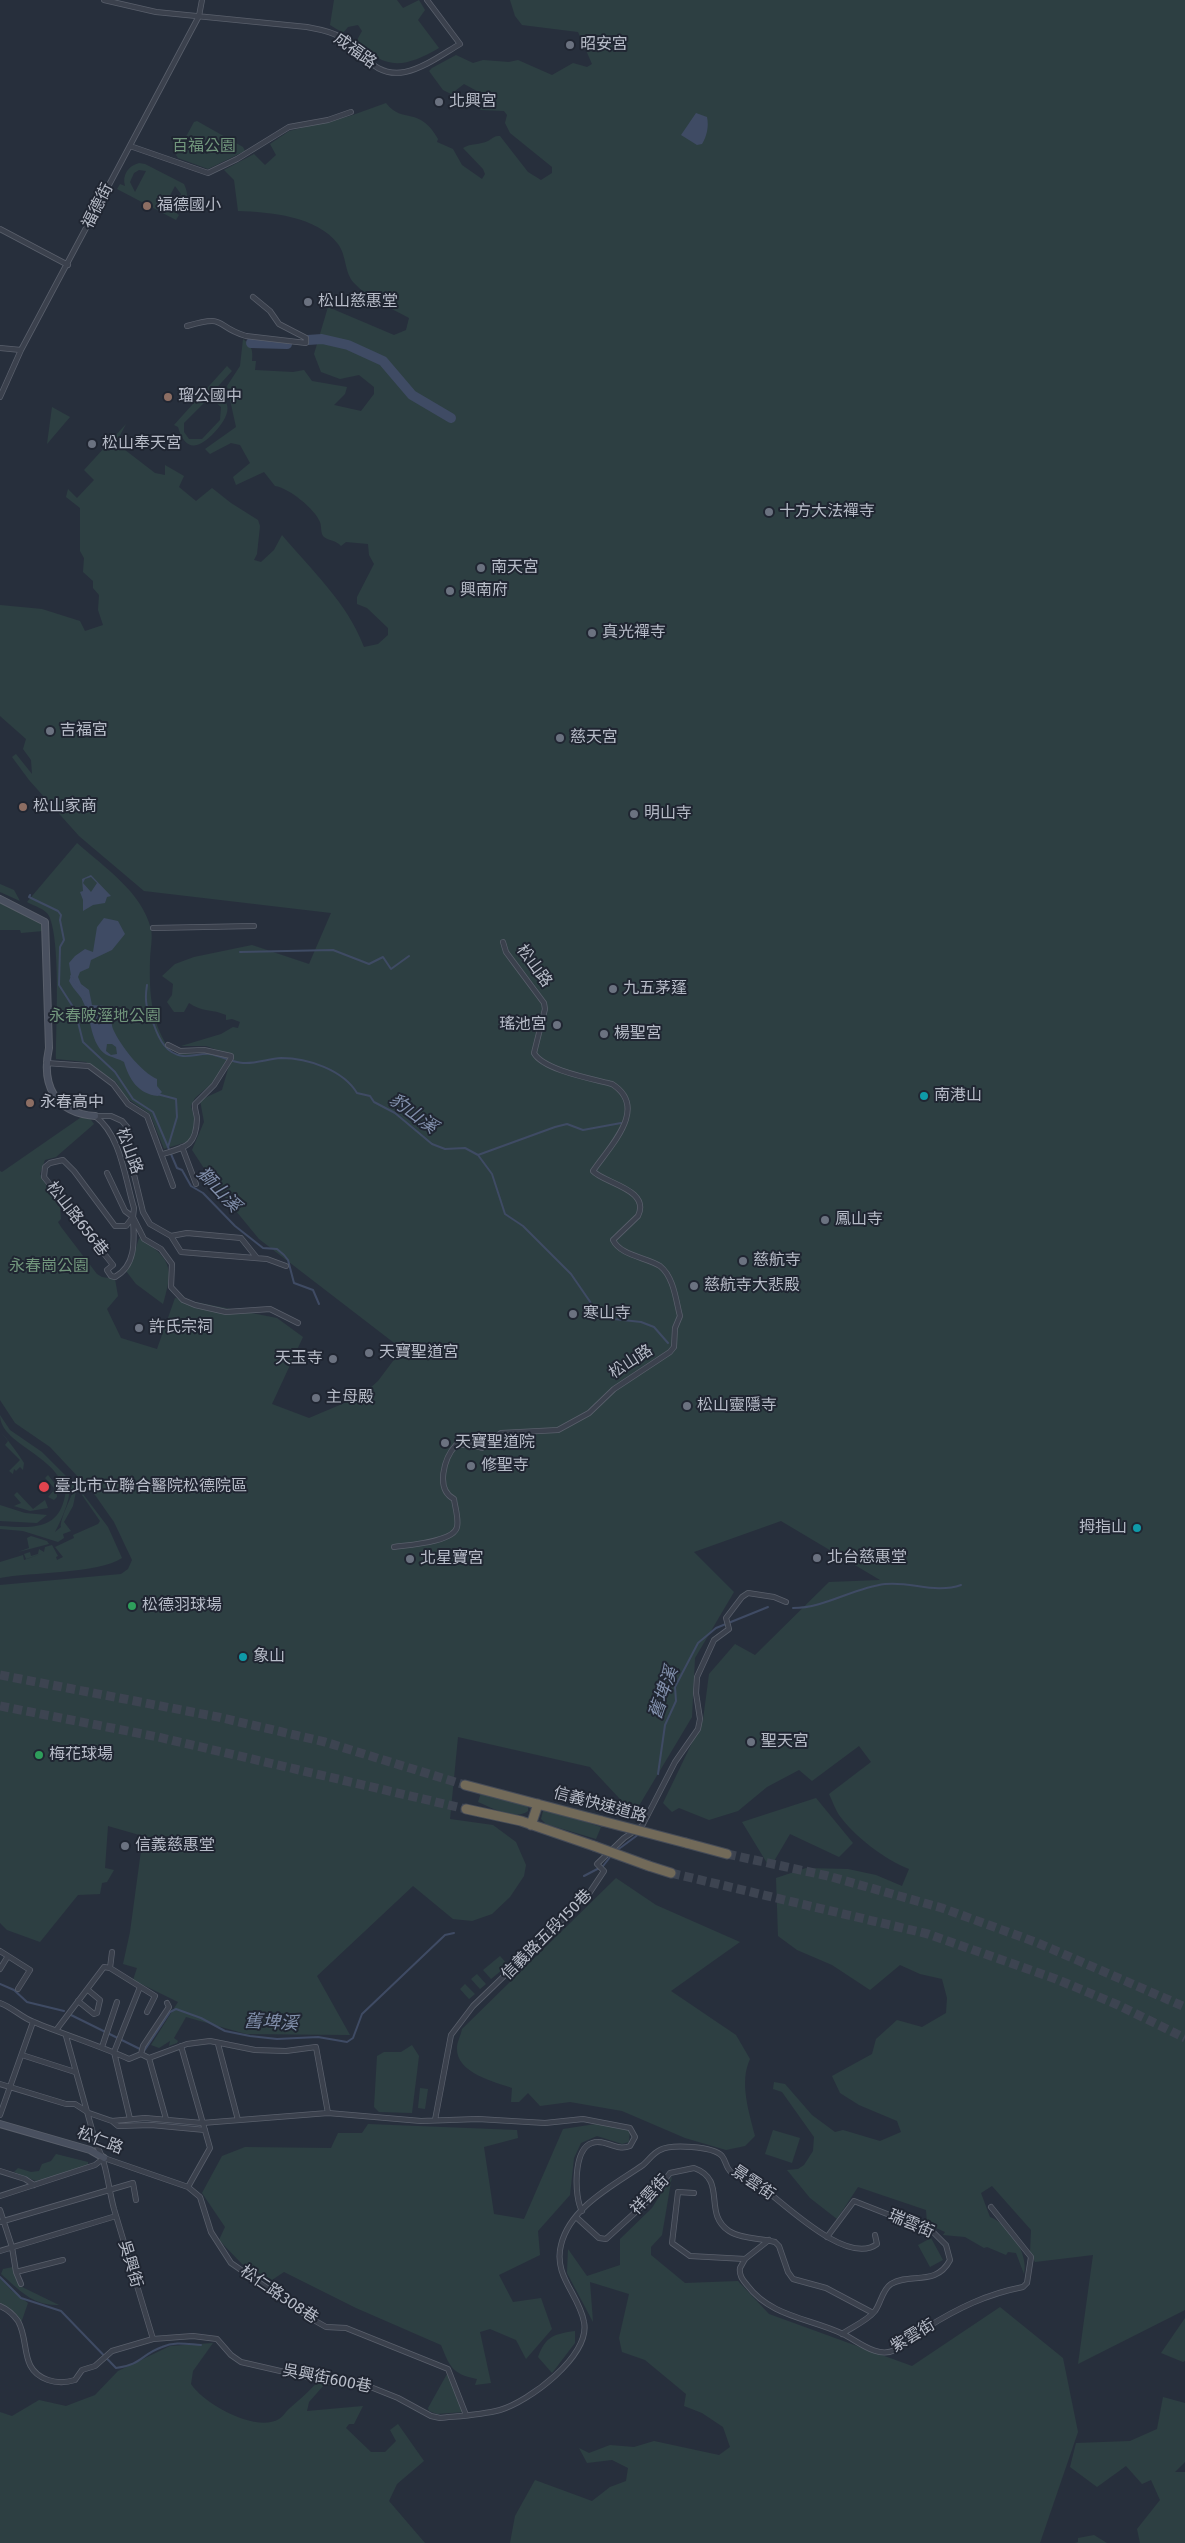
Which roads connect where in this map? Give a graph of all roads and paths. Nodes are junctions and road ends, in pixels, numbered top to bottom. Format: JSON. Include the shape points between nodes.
{"nodes":[{"id":1,"x":104,"y":0,"type":"edge"},
{"id":2,"x":202,"y":0,"type":"edge"},
{"id":3,"x":427,"y":0,"type":"edge"},
{"id":4,"x":199,"y":16,"type":"junction"},
{"id":5,"x":351,"y":112,"type":"dead end"},
{"id":6,"x":130,"y":146,"type":"junction"},
{"id":7,"x":0,"y":229,"type":"edge"},
{"id":8,"x":68,"y":265,"type":"junction"},
{"id":9,"x":252,"y":297,"type":"dead end"},
{"id":10,"x":186,"y":326,"type":"dead end"},
{"id":11,"x":0,"y":348,"type":"edge"},
{"id":12,"x":21,"y":350,"type":"junction"},
{"id":13,"x":0,"y":397,"type":"edge"},
{"id":14,"x":0,"y":899,"type":"edge"},
{"id":15,"x":254,"y":926,"type":"dead end"},
{"id":16,"x":153,"y":928,"type":"dead end"},
{"id":17,"x":503,"y":942,"type":"dead end"},
{"id":18,"x":169,"y":1050,"type":"dead end"},
{"id":19,"x":46,"y":1063,"type":"junction"},
{"id":20,"x":95,"y":1116,"type":"junction"},
{"id":21,"x":182,"y":1148,"type":"junction"},
{"id":22,"x":163,"y":1154,"type":"junction"},
{"id":23,"x":106,"y":1173,"type":"dead end"},
{"id":24,"x":196,"y":1184,"type":"dead end"},
{"id":25,"x":173,"y":1186,"type":"dead end"},
{"id":26,"x":133,"y":1217,"type":"junction"},
{"id":27,"x":126,"y":1226,"type":"junction"},
{"id":28,"x":134,"y":1228,"type":"junction"},
{"id":29,"x":139,"y":1231,"type":"junction"},
{"id":30,"x":171,"y":1236,"type":"junction"},
{"id":31,"x":257,"y":1259,"type":"junction"},
{"id":32,"x":286,"y":1266,"type":"dead end"},
{"id":33,"x":298,"y":1323,"type":"dead end"},
{"id":34,"x":394,"y":1547,"type":"dead end"},
{"id":35,"x":786,"y":1602,"type":"dead end"},
{"id":36,"x":465,"y":1785,"type":"tunnel mouth"},
{"id":37,"x":538,"y":1804,"type":"junction"},
{"id":38,"x":466,"y":1809,"type":"tunnel mouth"},
{"id":39,"x":531,"y":1825,"type":"junction"},
{"id":40,"x":727,"y":1854,"type":"tunnel mouth"},
{"id":41,"x":671,"y":1873,"type":"tunnel mouth"},
{"id":42,"x":0,"y":1951,"type":"edge"},
{"id":43,"x":112,"y":1952,"type":"dead end"},
{"id":44,"x":8,"y":1956,"type":"junction"},
{"id":45,"x":110,"y":1968,"type":"junction"},
{"id":46,"x":0,"y":1969,"type":"edge"},
{"id":47,"x":140,"y":1987,"type":"junction"},
{"id":48,"x":18,"y":1989,"type":"dead end"},
{"id":49,"x":88,"y":1990,"type":"junction"},
{"id":50,"x":78,"y":2001,"type":"junction"},
{"id":51,"x":117,"y":2002,"type":"dead end"},
{"id":52,"x":0,"y":2003,"type":"edge"},
{"id":53,"x":168,"y":2003,"type":"dead end"},
{"id":54,"x":147,"y":2012,"type":"dead end"},
{"id":55,"x":33,"y":2022,"type":"junction"},
{"id":56,"x":57,"y":2029,"type":"junction"},
{"id":57,"x":66,"y":2036,"type":"junction"},
{"id":58,"x":218,"y":2044,"type":"junction"},
{"id":59,"x":181,"y":2046,"type":"junction"},
{"id":60,"x":102,"y":2047,"type":"junction"},
{"id":61,"x":114,"y":2052,"type":"junction"},
{"id":62,"x":141,"y":2054,"type":"junction"},
{"id":63,"x":22,"y":2055,"type":"junction"},
{"id":64,"x":149,"y":2058,"type":"junction"},
{"id":65,"x":76,"y":2072,"type":"junction"},
{"id":66,"x":0,"y":2084,"type":"edge"},
{"id":67,"x":11,"y":2087,"type":"junction"},
{"id":68,"x":88,"y":2113,"type":"junction"},
{"id":69,"x":328,"y":2113,"type":"junction"},
{"id":70,"x":0,"y":2115,"type":"edge"},
{"id":71,"x":130,"y":2119,"type":"junction"},
{"id":72,"x":166,"y":2119,"type":"junction"},
{"id":73,"x":112,"y":2120,"type":"junction"},
{"id":74,"x":238,"y":2120,"type":"junction"},
{"id":75,"x":436,"y":2120,"type":"junction"},
{"id":76,"x":202,"y":2123,"type":"junction"},
{"id":77,"x":0,"y":2124,"type":"edge"},
{"id":78,"x":204,"y":2130,"type":"junction"},
{"id":79,"x":104,"y":2158,"type":"junction"},
{"id":80,"x":0,"y":2171,"type":"edge"},
{"id":81,"x":34,"y":2185,"type":"junction"},
{"id":82,"x":188,"y":2187,"type":"junction"},
{"id":83,"x":110,"y":2188,"type":"junction"},
{"id":84,"x":694,"y":2193,"type":"dead end"},
{"id":85,"x":0,"y":2196,"type":"edge"},
{"id":86,"x":136,"y":2200,"type":"dead end"},
{"id":87,"x":991,"y":2207,"type":"dead end"},
{"id":88,"x":0,"y":2210,"type":"edge"},
{"id":89,"x":582,"y":2211,"type":"junction"},
{"id":90,"x":116,"y":2216,"type":"junction"},
{"id":91,"x":576,"y":2217,"type":"junction"},
{"id":92,"x":2,"y":2222,"type":"edge"},
{"id":93,"x":875,"y":2235,"type":"dead end"},
{"id":94,"x":827,"y":2237,"type":"junction"},
{"id":95,"x":769,"y":2240,"type":"junction"},
{"id":96,"x":12,"y":2247,"type":"junction"},
{"id":97,"x":0,"y":2251,"type":"edge"},
{"id":98,"x":746,"y":2259,"type":"junction"},
{"id":99,"x":64,"y":2260,"type":"dead end"},
{"id":100,"x":16,"y":2272,"type":"junction"},
{"id":101,"x":21,"y":2284,"type":"dead end"},
{"id":102,"x":0,"y":2306,"type":"edge"},
{"id":103,"x":873,"y":2313,"type":"junction"},
{"id":104,"x":842,"y":2334,"type":"junction"},
{"id":105,"x":153,"y":2339,"type":"junction"},
{"id":106,"x":466,"y":2415,"type":"junction"}],
"edges":[{"from":1,"to":4,"type":"street","via":[[156,12]]},
{"from":2,"to":4,"type":"street","name":"福德街"},
{"from":3,"to":4,"type":"street","name":"成福路","via":[[460,44],[422,66],[404,72],[381,70],[369,64],[339,36],[323,30]]},
{"from":4,"to":6,"type":"street","name":"福德街"},
{"from":5,"to":6,"type":"street","via":[[289,127],[238,160],[208,174]]},
{"from":6,"to":8,"type":"street","name":"福德街"},
{"from":7,"to":8,"type":"street"},
{"from":8,"to":12,"type":"street","name":"福德街"},
{"from":9,"to":10,"type":"street","via":[[270,311],[278,324],[306,338],[306,343],[237,334],[212,319]]},
{"from":11,"to":12,"type":"street"},
{"from":12,"to":13,"type":"street","name":"福德街"},
{"from":14,"to":19,"type":"street","name":"松山路","via":[[45,922],[49,1048]]},
{"from":15,"to":16,"type":"street"},
{"from":17,"to":34,"type":"street","name":"松山路","via":[[510,958],[544,1003],[534,1053],[536,1057],[546,1065],[612,1084],[626,1098],[626,1123],[593,1172],[621,1185],[639,1203],[638,1216],[613,1240],[625,1251],[660,1267],[672,1287],[680,1316],[675,1328],[674,1347],[670,1352],[614,1389],[589,1413],[558,1430],[501,1433],[482,1448],[456,1445],[445,1459],[443,1488],[446,1495],[454,1499],[456,1531],[438,1540]]},
{"from":18,"to":21,"type":"street","via":[[168,1044],[180,1051],[204,1050],[231,1056],[214,1085],[198,1098],[193,1140]]},
{"from":19,"to":20,"type":"street","name":"松山路","via":[[51,1090],[61,1104],[80,1114]]},
{"from":19,"to":22,"type":"street","via":[[89,1066],[113,1084],[128,1104],[148,1116]]},
{"from":20,"to":26,"type":"street","name":"松山路","via":[[102,1120],[113,1139],[134,1208]]},
{"from":20,"to":30,"type":"street","via":[[111,1116],[128,1128],[129,1154],[143,1212],[150,1224]]},
{"from":21,"to":22,"type":"street"},
{"from":21,"to":24,"type":"street"},
{"from":22,"to":25,"type":"street"},
{"from":23,"to":26,"type":"street","via":[[125,1211]]},
{"from":26,"to":27,"type":"street"},
{"from":26,"to":28,"type":"street","name":"松山路656巷"},
{"from":26,"to":29,"type":"street","name":"松山路"},
{"from":27,"to":28,"type":"street"},
{"from":27,"to":28,"type":"street","name":"松山路656巷","via":[[115,1226],[67,1163],[56,1161],[45,1167],[44,1177],[49,1185],[113,1265],[108,1270],[111,1276],[118,1275],[131,1258]]},
{"from":28,"to":29,"type":"street"},
{"from":29,"to":33,"type":"street","name":"松山路","via":[[144,1239],[167,1255],[172,1264],[171,1287],[183,1300],[226,1312],[270,1309]]},
{"from":30,"to":31,"type":"street","via":[[181,1252]]},
{"from":30,"to":31,"type":"street","via":[[187,1233],[241,1238]]},
{"from":31,"to":32,"type":"street"},
{"from":35,"to":75,"type":"street","name":"信義路五段150巷","via":[[748,1593],[726,1618],[729,1628],[714,1640],[697,1678],[698,1729],[675,1762],[642,1826],[624,1838],[598,1864],[604,1871],[588,1895],[458,2023],[450,2039]]},
{"from":36,"to":37,"type":"highway","name":"信義快速道路"},
{"from":37,"to":39,"type":"highway"},
{"from":37,"to":40,"type":"highway","name":"信義快速道路","bridge":true},
{"from":38,"to":39,"type":"highway"},
{"from":39,"to":41,"type":"highway","bridge":true},
{"from":42,"to":44,"type":"street"},
{"from":43,"to":45,"type":"street"},
{"from":44,"to":46,"type":"street"},
{"from":44,"to":48,"type":"street","via":[[30,1970]]},
{"from":45,"to":47,"type":"street"},
{"from":45,"to":49,"type":"street","via":[[104,1968]]},
{"from":47,"to":54,"type":"street","via":[[155,1996]]},
{"from":47,"to":61,"type":"street"},
{"from":49,"to":50,"type":"street"},
{"from":49,"to":50,"type":"street","via":[[100,2000],[97,2013]]},
{"from":50,"to":56,"type":"street"},
{"from":51,"to":60,"type":"street"},
{"from":52,"to":55,"type":"street"},
{"from":53,"to":62,"type":"street","via":[[169,2007]]},
{"from":55,"to":56,"type":"street"},
{"from":55,"to":63,"type":"street"},
{"from":56,"to":57,"type":"street"},
{"from":57,"to":60,"type":"street"},
{"from":57,"to":65,"type":"street","name":"吳興街"},
{"from":58,"to":59,"type":"street","via":[[210,2041]]},
{"from":58,"to":69,"type":"street","via":[[286,2051],[316,2047]]},
{"from":58,"to":74,"type":"street"},
{"from":59,"to":64,"type":"street"},
{"from":59,"to":76,"type":"street"},
{"from":60,"to":61,"type":"street"},
{"from":61,"to":62,"type":"street","via":[[129,2059]]},
{"from":61,"to":71,"type":"street"},
{"from":62,"to":64,"type":"street"},
{"from":63,"to":65,"type":"street"},
{"from":63,"to":67,"type":"street"},
{"from":64,"to":72,"type":"street"},
{"from":65,"to":68,"type":"street","name":"吳興街"},
{"from":66,"to":67,"type":"street"},
{"from":67,"to":68,"type":"street","via":[[75,2104]]},
{"from":67,"to":70,"type":"street"},
{"from":68,"to":73,"type":"street"},
{"from":68,"to":79,"type":"street","name":"吳興街","via":[[96,2144]]},
{"from":69,"to":74,"type":"street"},
{"from":69,"to":75,"type":"street"},
{"from":71,"to":72,"type":"street"},
{"from":71,"to":73,"type":"street"},
{"from":72,"to":76,"type":"street"},
{"from":73,"to":78,"type":"street","via":[[118,2126],[151,2125]]},
{"from":74,"to":76,"type":"street"},
{"from":75,"to":89,"type":"street","via":[[478,2118],[545,2123],[582,2119],[630,2128],[634,2137],[630,2146],[619,2148],[597,2142],[583,2149],[577,2188]]},
{"from":76,"to":78,"type":"street"},
{"from":77,"to":79,"type":"street","name":"松仁路","via":[[90,2150]]},
{"from":78,"to":82,"type":"street","via":[[210,2148]]},
{"from":79,"to":81,"type":"street","via":[[95,2165]]},
{"from":79,"to":82,"type":"street","name":"松仁路"},
{"from":79,"to":83,"type":"street","name":"吳興街"},
{"from":80,"to":81,"type":"street"},
{"from":81,"to":85,"type":"street"},
{"from":82,"to":106,"type":"street","name":"松仁路308巷","via":[[200,2197],[211,2232],[232,2263],[326,2327],[346,2328],[448,2368]]},
{"from":83,"to":86,"type":"street","via":[[133,2183]]},
{"from":83,"to":90,"type":"street","name":"吳興街"},
{"from":83,"to":92,"type":"street"},
{"from":84,"to":98,"type":"street","via":[[678,2192],[672,2244],[690,2256]]},
{"from":87,"to":104,"type":"street","name":"紫雲街","via":[[1031,2257],[1027,2283],[1023,2287],[992,2293],[962,2307],[895,2350],[883,2353]]},
{"from":88,"to":92,"type":"street"},
{"from":89,"to":91,"type":"street","name":"景雲街"},
{"from":89,"to":94,"type":"street","name":"景雲街","via":[[660,2149],[704,2148],[722,2155],[731,2172],[758,2185]]},
{"from":90,"to":96,"type":"street"},
{"from":90,"to":105,"type":"street","name":"吳興街"},
{"from":91,"to":95,"type":"street","name":"祥雲街","via":[[599,2238],[606,2239],[651,2198],[670,2173],[694,2168],[705,2174],[713,2187],[716,2196],[714,2210],[720,2224],[731,2233]]},
{"from":91,"to":106,"type":"street","name":"吳興街600巷","via":[[563,2237],[559,2255],[561,2273],[584,2323],[583,2340],[578,2350],[568,2364],[533,2392],[501,2410]]},
{"from":92,"to":96,"type":"street"},
{"from":93,"to":94,"type":"street","name":"景雲街","via":[[877,2244],[865,2249],[853,2248]]},
{"from":94,"to":103,"type":"street","name":"瑞雲街","via":[[854,2201],[924,2227],[946,2245],[950,2260],[946,2267],[920,2280],[891,2284]]},
{"from":95,"to":98,"type":"street"},
{"from":95,"to":103,"type":"street","via":[[779,2246],[793,2279],[826,2288]]},
{"from":96,"to":97,"type":"street"},
{"from":96,"to":100,"type":"street"},
{"from":98,"to":104,"type":"street","name":"紫雲街","via":[[740,2275],[763,2303]]},
{"from":99,"to":100,"type":"street"},
{"from":100,"to":101,"type":"street"},
{"from":102,"to":105,"type":"street","name":"吳興街600巷","via":[[17,2320],[31,2367],[44,2378],[57,2382],[76,2379],[82,2370],[95,2366],[108,2354]]},
{"from":103,"to":104,"type":"street","name":"瑞雲街"},
{"from":105,"to":106,"type":"street","name":"吳興街600巷","via":[[193,2336],[217,2339],[230,2356],[241,2362],[308,2378],[363,2384],[431,2416]]}]}
